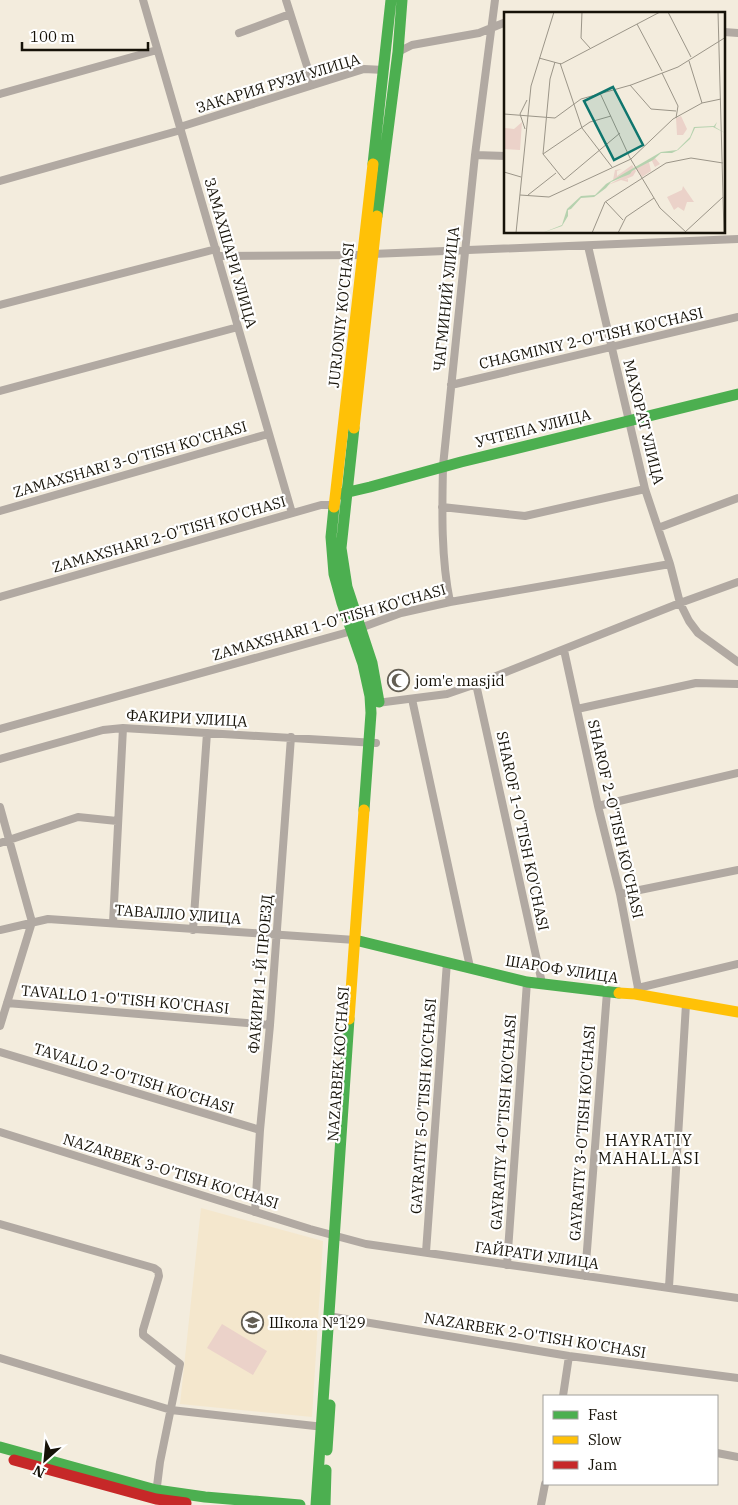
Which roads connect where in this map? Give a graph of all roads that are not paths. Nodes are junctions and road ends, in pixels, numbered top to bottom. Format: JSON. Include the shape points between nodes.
{"nodes":[{"id":1,"x":143,"y":0,"type":"edge"},
{"id":2,"x":286,"y":0,"type":"edge"},
{"id":3,"x":391,"y":0,"type":"edge"},
{"id":4,"x":402,"y":0,"type":"edge"},
{"id":5,"x":495,"y":0,"type":"edge"},
{"id":6,"x":290,"y":14,"type":"junction"},
{"id":7,"x":504,"y":23,"type":"edge"},
{"id":8,"x":492,"y":27,"type":"junction"},
{"id":9,"x":239,"y":33,"type":"dead end"},
{"id":10,"x":157,"y":50,"type":"junction"},
{"id":11,"x":398,"y":52,"type":"junction"},
{"id":12,"x":384,"y":70,"type":"junction"},
{"id":13,"x":313,"y":85,"type":"junction"},
{"id":14,"x":0,"y":94,"type":"edge"},
{"id":15,"x":180,"y":129,"type":"junction"},
{"id":16,"x":475,"y":155,"type":"junction"},
{"id":17,"x":504,"y":156,"type":"edge"},
{"id":18,"x":0,"y":181,"type":"edge"},
{"id":19,"x":655,"y":234,"type":"edge"},
{"id":20,"x":738,"y":239,"type":"edge"},
{"id":21,"x":656,"y":241,"type":"junction"},
{"id":22,"x":588,"y":246,"type":"junction"},
{"id":23,"x":465,"y":251,"type":"junction"},
{"id":24,"x":217,"y":253,"type":"junction"},
{"id":25,"x":367,"y":254,"type":"junction"},
{"id":26,"x":0,"y":305,"type":"edge"},
{"id":27,"x":738,"y":317,"type":"edge"},
{"id":28,"x":238,"y":327,"type":"junction"},
{"id":29,"x":611,"y":348,"type":"junction"},
{"id":30,"x":451,"y":386,"type":"junction"},
{"id":31,"x":0,"y":391,"type":"edge"},
{"id":32,"x":738,"y":394,"type":"edge"},
{"id":33,"x":630,"y":420,"type":"junction"},
{"id":34,"x":268,"y":434,"type":"junction"},
{"id":35,"x":443,"y":466,"type":"junction"},
{"id":36,"x":645,"y":489,"type":"junction"},
{"id":37,"x":738,"y":498,"type":"edge"},
{"id":38,"x":341,"y":499,"type":"junction"},
{"id":39,"x":442,"y":507,"type":"junction"},
{"id":40,"x":0,"y":511,"type":"edge"},
{"id":41,"x":292,"y":513,"type":"junction"},
{"id":42,"x":658,"y":528,"type":"junction"},
{"id":43,"x":670,"y":564,"type":"junction"},
{"id":44,"x":738,"y":582,"type":"edge"},
{"id":45,"x":0,"y":597,"type":"edge"},
{"id":46,"x":450,"y":602,"type":"junction"},
{"id":47,"x":680,"y":603,"type":"junction"},
{"id":48,"x":356,"y":629,"type":"junction"},
{"id":49,"x":564,"y":650,"type":"junction"},
{"id":50,"x":738,"y":662,"type":"edge"},
{"id":51,"x":476,"y":684,"type":"junction"},
{"id":52,"x":738,"y":684,"type":"edge"},
{"id":53,"x":412,"y":699,"type":"junction"},
{"id":54,"x":375,"y":703,"type":"junction"},
{"id":55,"x":577,"y":709,"type":"junction"},
{"id":56,"x":123,"y":728,"type":"junction"},
{"id":57,"x":0,"y":729,"type":"edge"},
{"id":58,"x":207,"y":733,"type":"junction"},
{"id":59,"x":291,"y":737,"type":"junction"},
{"id":60,"x":373,"y":743,"type":"junction"},
{"id":61,"x":0,"y":758,"type":"edge"},
{"id":62,"x":738,"y":773,"type":"edge"},
{"id":63,"x":598,"y":806,"type":"junction"},
{"id":64,"x":0,"y":807,"type":"edge"},
{"id":65,"x":117,"y":821,"type":"junction"},
{"id":66,"x":10,"y":840,"type":"junction"},
{"id":67,"x":0,"y":843,"type":"edge"},
{"id":68,"x":738,"y":870,"type":"edge"},
{"id":69,"x":620,"y":894,"type":"junction"},
{"id":70,"x":32,"y":922,"type":"junction"},
{"id":71,"x":113,"y":923,"type":"junction"},
{"id":72,"x":0,"y":930,"type":"edge"},
{"id":73,"x":193,"y":930,"type":"junction"},
{"id":74,"x":277,"y":935,"type":"junction"},
{"id":75,"x":358,"y":940,"type":"junction"},
{"id":76,"x":447,"y":962,"type":"junction"},
{"id":77,"x":738,"y":964,"type":"edge"},
{"id":78,"x":470,"y":967,"type":"junction"},
{"id":79,"x":527,"y":982,"type":"junction"},
{"id":80,"x":542,"y":983,"type":"junction"},
{"id":81,"x":636,"y":991,"type":"junction"},
{"id":82,"x":607,"y":992,"type":"junction"},
{"id":83,"x":7,"y":1003,"type":"junction"},
{"id":84,"x":686,"y":1004,"type":"junction"},
{"id":85,"x":738,"y":1012,"type":"edge"},
{"id":86,"x":270,"y":1025,"type":"junction"},
{"id":87,"x":0,"y":1026,"type":"edge"},
{"id":88,"x":0,"y":1052,"type":"edge"},
{"id":89,"x":260,"y":1130,"type":"junction"},
{"id":90,"x":0,"y":1132,"type":"edge"},
{"id":91,"x":255,"y":1212,"type":"junction"},
{"id":92,"x":0,"y":1224,"type":"edge"},
{"id":93,"x":337,"y":1237,"type":"junction"},
{"id":94,"x":426,"y":1252,"type":"junction"},
{"id":95,"x":507,"y":1265,"type":"junction"},
{"id":96,"x":585,"y":1276,"type":"junction"},
{"id":97,"x":669,"y":1287,"type":"junction"},
{"id":98,"x":738,"y":1298,"type":"edge"},
{"id":99,"x":332,"y":1317,"type":"junction"},
{"id":100,"x":569,"y":1356,"type":"junction"},
{"id":101,"x":0,"y":1358,"type":"edge"},
{"id":102,"x":738,"y":1378,"type":"edge"},
{"id":103,"x":563,"y":1395,"type":"edge"},
{"id":104,"x":170,"y":1410,"type":"junction"},
{"id":105,"x":325,"y":1427,"type":"junction"},
{"id":106,"x":0,"y":1447,"type":"edge"},
{"id":107,"x":718,"y":1453,"type":"edge"},
{"id":108,"x":0,"y":1456,"type":"edge"},
{"id":109,"x":738,"y":1457,"type":"edge"},
{"id":110,"x":546,"y":1485,"type":"edge"},
{"id":111,"x":155,"y":1498,"type":"edge"},
{"id":112,"x":255,"y":1503,"type":"edge"},
{"id":113,"x":201,"y":1505,"type":"edge"},
{"id":114,"x":300,"y":1505,"type":"edge"},
{"id":115,"x":316,"y":1505,"type":"edge"},
{"id":116,"x":325,"y":1505,"type":"edge"},
{"id":117,"x":541,"y":1505,"type":"edge"}],
"edges":[{"from":1,"to":10,"type":"street","name":"ЗАМАХШАРИ УЛИЦА"},
{"from":2,"to":6,"type":"street"},
{"from":3,"to":12,"type":"main road","name":"JURJONIY KO'CHASI"},
{"from":4,"to":11,"type":"main road","name":"JURJONIY KO'CHASI"},
{"from":5,"to":8,"type":"street","name":"ЧАГМИНИЙ УЛИЦА"},
{"from":6,"to":9,"type":"street"},
{"from":6,"to":13,"type":"street"},
{"from":7,"to":8,"type":"street"},
{"from":8,"to":11,"type":"street","via":[[412,45]]},
{"from":8,"to":16,"type":"street","name":"ЧАГМИНИЙ УЛИЦА"},
{"from":10,"to":14,"type":"street"},
{"from":10,"to":15,"type":"street","name":"ЗАМАХШАРИ УЛИЦА"},
{"from":11,"to":25,"type":"main road","name":"JURJONIY KO'CHASI"},
{"from":12,"to":13,"type":"street","name":"ЗАКАРИЯ РУЗИ УЛИЦА","via":[[364,69]]},
{"from":12,"to":25,"type":"main road","name":"JURJONIY KO'CHASI"},
{"from":13,"to":15,"type":"street","name":"ЗАКАРИЯ РУЗИ УЛИЦА"},
{"from":15,"to":18,"type":"street","name":"ЗАКАРИЯ РУЗИ УЛИЦА"},
{"from":15,"to":24,"type":"street","name":"ЗАМАХШАРИ УЛИЦА"},
{"from":16,"to":17,"type":"street"},
{"from":16,"to":23,"type":"street","name":"ЧАГМИНИЙ УЛИЦА"},
{"from":19,"to":21,"type":"street"},
{"from":20,"to":21,"type":"street"},
{"from":21,"to":22,"type":"street"},
{"from":22,"to":23,"type":"street"},
{"from":22,"to":29,"type":"street","name":"МАХОРАТ УЛИЦА"},
{"from":23,"to":25,"type":"street"},
{"from":23,"to":30,"type":"street","name":"ЧАГМИНИЙ УЛИЦА"},
{"from":24,"to":25,"type":"street"},
{"from":24,"to":26,"type":"street"},
{"from":24,"to":28,"type":"street","name":"ЗАМАХШАРИ УЛИЦА"},
{"from":25,"to":38,"type":"main road","name":"JURJONIY KO'CHASI"},
{"from":27,"to":29,"type":"street","name":"CHAGMINIY 2-O'TISH KO'CHASI"},
{"from":28,"to":31,"type":"street"},
{"from":28,"to":34,"type":"street","name":"ЗАМАХШАРИ УЛИЦА"},
{"from":29,"to":30,"type":"street","name":"CHAGMINIY 2-O'TISH KO'CHASI"},
{"from":29,"to":33,"type":"street","name":"МАХОРАТ УЛИЦА"},
{"from":30,"to":35,"type":"street","name":"ЧАГМИНИЙ УЛИЦА"},
{"from":32,"to":33,"type":"main road","name":"УЧТЕПА УЛИЦА"},
{"from":33,"to":35,"type":"main road","name":"УЧТЕПА УЛИЦА"},
{"from":33,"to":36,"type":"street","name":"МАХОРАТ УЛИЦА"},
{"from":34,"to":40,"type":"street","name":"ZAMAXSHARI 3-O'TISH KO'CHASI"},
{"from":34,"to":41,"type":"street","name":"ЗАМАХШАРИ УЛИЦА"},
{"from":35,"to":38,"type":"main road","name":"УЧТЕПА УЛИЦА"},
{"from":35,"to":39,"type":"street","name":"ЧАГМИНИЙ УЛИЦА"},
{"from":36,"to":39,"type":"street","via":[[525,516]]},
{"from":36,"to":42,"type":"street","name":"МАХОРАТ УЛИЦА"},
{"from":37,"to":42,"type":"street"},
{"from":38,"to":41,"type":"street","name":"ZAMAXSHARI 2-O'TISH KO'CHASI"},
{"from":38,"to":48,"type":"main road","name":"JURJONIY KO'CHASI","via":[[331,537],[334,573],[337,589]]},
{"from":39,"to":46,"type":"street","name":"ЧАГМИНИЙ УЛИЦА"},
{"from":41,"to":45,"type":"street","name":"ZAMAXSHARI 2-O'TISH KO'CHASI"},
{"from":42,"to":43,"type":"street","name":"МАХОРАТ УЛИЦА"},
{"from":43,"to":46,"type":"street","name":"ZAMAXSHARI 1-O'TISH KO'CHASI"},
{"from":43,"to":47,"type":"street","name":"МАХОРАТ УЛИЦА"},
{"from":44,"to":47,"type":"street"},
{"from":46,"to":48,"type":"street","name":"ZAMAXSHARI 1-O'TISH KO'CHASI","via":[[401,613]]},
{"from":47,"to":49,"type":"street"},
{"from":47,"to":50,"type":"street","name":"МАХОРАТ УЛИЦА","via":[[698,633]]},
{"from":48,"to":54,"type":"main road","name":"NAZARBEK KO'CHASI"},
{"from":48,"to":57,"type":"street","name":"ZAMAXSHARI 1-O'TISH KO'CHASI"},
{"from":49,"to":51,"type":"street"},
{"from":49,"to":55,"type":"street","name":"SHAROF 2-O'TISH KO'CHASI"},
{"from":51,"to":53,"type":"street","via":[[447,694]]},
{"from":51,"to":80,"type":"street","name":"SHAROF 1-O'TISH KO'CHASI"},
{"from":52,"to":55,"type":"street","via":[[696,683]]},
{"from":53,"to":54,"type":"street"},
{"from":53,"to":78,"type":"street"},
{"from":54,"to":60,"type":"main road","name":"NAZARBEK KO'CHASI"},
{"from":55,"to":63,"type":"street","name":"SHAROF 2-O'TISH KO'CHASI"},
{"from":56,"to":58,"type":"street","name":"ФАКИРИ УЛИЦА"},
{"from":56,"to":61,"type":"street","name":"ФАКИРИ УЛИЦА","via":[[103,730]]},
{"from":56,"to":65,"type":"street"},
{"from":58,"to":59,"type":"street","name":"ФАКИРИ УЛИЦА"},
{"from":58,"to":73,"type":"street"},
{"from":59,"to":60,"type":"street","name":"ФАКИРИ УЛИЦА"},
{"from":59,"to":74,"type":"street","name":"ФАКИРИ 1-Й ПРОЕЗД"},
{"from":60,"to":75,"type":"main road","name":"NAZARBEK KO'CHASI"},
{"from":62,"to":63,"type":"street"},
{"from":63,"to":69,"type":"street","name":"SHAROF 2-O'TISH KO'CHASI"},
{"from":64,"to":66,"type":"street"},
{"from":65,"to":66,"type":"street","via":[[78,817]]},
{"from":65,"to":71,"type":"street"},
{"from":66,"to":67,"type":"street"},
{"from":66,"to":70,"type":"street"},
{"from":68,"to":69,"type":"street"},
{"from":69,"to":81,"type":"street","name":"SHAROF 2-O'TISH KO'CHASI"},
{"from":70,"to":71,"type":"street","name":"ТАВАЛЛО УЛИЦА","via":[[48,919]]},
{"from":70,"to":72,"type":"street","name":"ТАВАЛЛО УЛИЦА"},
{"from":70,"to":83,"type":"street"},
{"from":71,"to":73,"type":"street","name":"ТАВАЛЛО УЛИЦА"},
{"from":73,"to":74,"type":"street","name":"ТАВАЛЛО УЛИЦА"},
{"from":74,"to":75,"type":"street","name":"ТАВАЛЛО УЛИЦА"},
{"from":74,"to":86,"type":"street","name":"ФАКИРИ 1-Й ПРОЕЗД"},
{"from":75,"to":76,"type":"main road","name":"ШАРОФ УЛИЦА"},
{"from":75,"to":93,"type":"main road","name":"NAZARBEK KO'CHASI"},
{"from":76,"to":78,"type":"main road","name":"ШАРОФ УЛИЦА"},
{"from":76,"to":94,"type":"street","name":"GAYRATIY 5-O'TISH KO'CHASI"},
{"from":77,"to":81,"type":"street"},
{"from":78,"to":79,"type":"main road","name":"ШАРОФ УЛИЦА"},
{"from":79,"to":80,"type":"main road","name":"ШАРОФ УЛИЦА"},
{"from":79,"to":95,"type":"street","name":"GAYRATIY 4-O'TISH KO'CHASI"},
{"from":80,"to":82,"type":"main road","name":"ШАРОФ УЛИЦА"},
{"from":81,"to":82,"type":"main road","name":"ШАРОФ УЛИЦА"},
{"from":81,"to":84,"type":"main road","name":"ШАРОФ УЛИЦА"},
{"from":82,"to":96,"type":"street","name":"GAYRATIY 3-O'TISH KO'CHASI"},
{"from":83,"to":86,"type":"street","name":"TAVALLO 1-O'TISH KO'CHASI"},
{"from":83,"to":87,"type":"street"},
{"from":84,"to":85,"type":"main road","name":"ШАРОФ УЛИЦА"},
{"from":84,"to":97,"type":"street"},
{"from":86,"to":89,"type":"street","name":"ФАКИРИ 1-Й ПРОЕЗД"},
{"from":88,"to":89,"type":"street","name":"TAVALLO 2-O'TISH KO'CHASI"},
{"from":89,"to":91,"type":"street","name":"ФАКИРИ 1-Й ПРОЕЗД"},
{"from":90,"to":91,"type":"street","name":"NAZARBEK 3-O'TISH KO'CHASI"},
{"from":91,"to":93,"type":"street","name":"NAZARBEK 3-O'TISH KO'CHASI"},
{"from":92,"to":104,"type":"street","via":[[158,1271],[143,1335],[180,1364]]},
{"from":93,"to":94,"type":"street","name":"ГАЙРАТИ УЛИЦА"},
{"from":93,"to":99,"type":"main road","name":"NAZARBEK KO'CHASI"},
{"from":94,"to":95,"type":"street","name":"ГАЙРАТИ УЛИЦА"},
{"from":95,"to":96,"type":"street","name":"ГАЙРАТИ УЛИЦА"},
{"from":96,"to":97,"type":"street","name":"ГАЙРАТИ УЛИЦА"},
{"from":97,"to":98,"type":"street","name":"ГАЙРАТИ УЛИЦА"},
{"from":99,"to":100,"type":"street","name":"NAZARBEK 2-O'TISH KO'CHASI"},
{"from":99,"to":105,"type":"main road","name":"NAZARBEK KO'CHASI"},
{"from":100,"to":102,"type":"street","name":"NAZARBEK 2-O'TISH KO'CHASI"},
{"from":100,"to":103,"type":"street"},
{"from":101,"to":104,"type":"street"},
{"from":104,"to":105,"type":"street"},
{"from":104,"to":111,"type":"street"},
{"from":105,"to":115,"type":"main road","name":"NAZARBEK KO'CHASI"},
{"from":105,"to":116,"type":"main road","name":"NAZARBEK KO'CHASI"},
{"from":106,"to":111,"type":"main road"},
{"from":107,"to":109,"type":"street"},
{"from":108,"to":111,"type":"main road"},
{"from":110,"to":117,"type":"street"},
{"from":111,"to":112,"type":"main road","via":[[205,1497]]},
{"from":111,"to":113,"type":"main road"},
{"from":112,"to":114,"type":"main road"}]}
